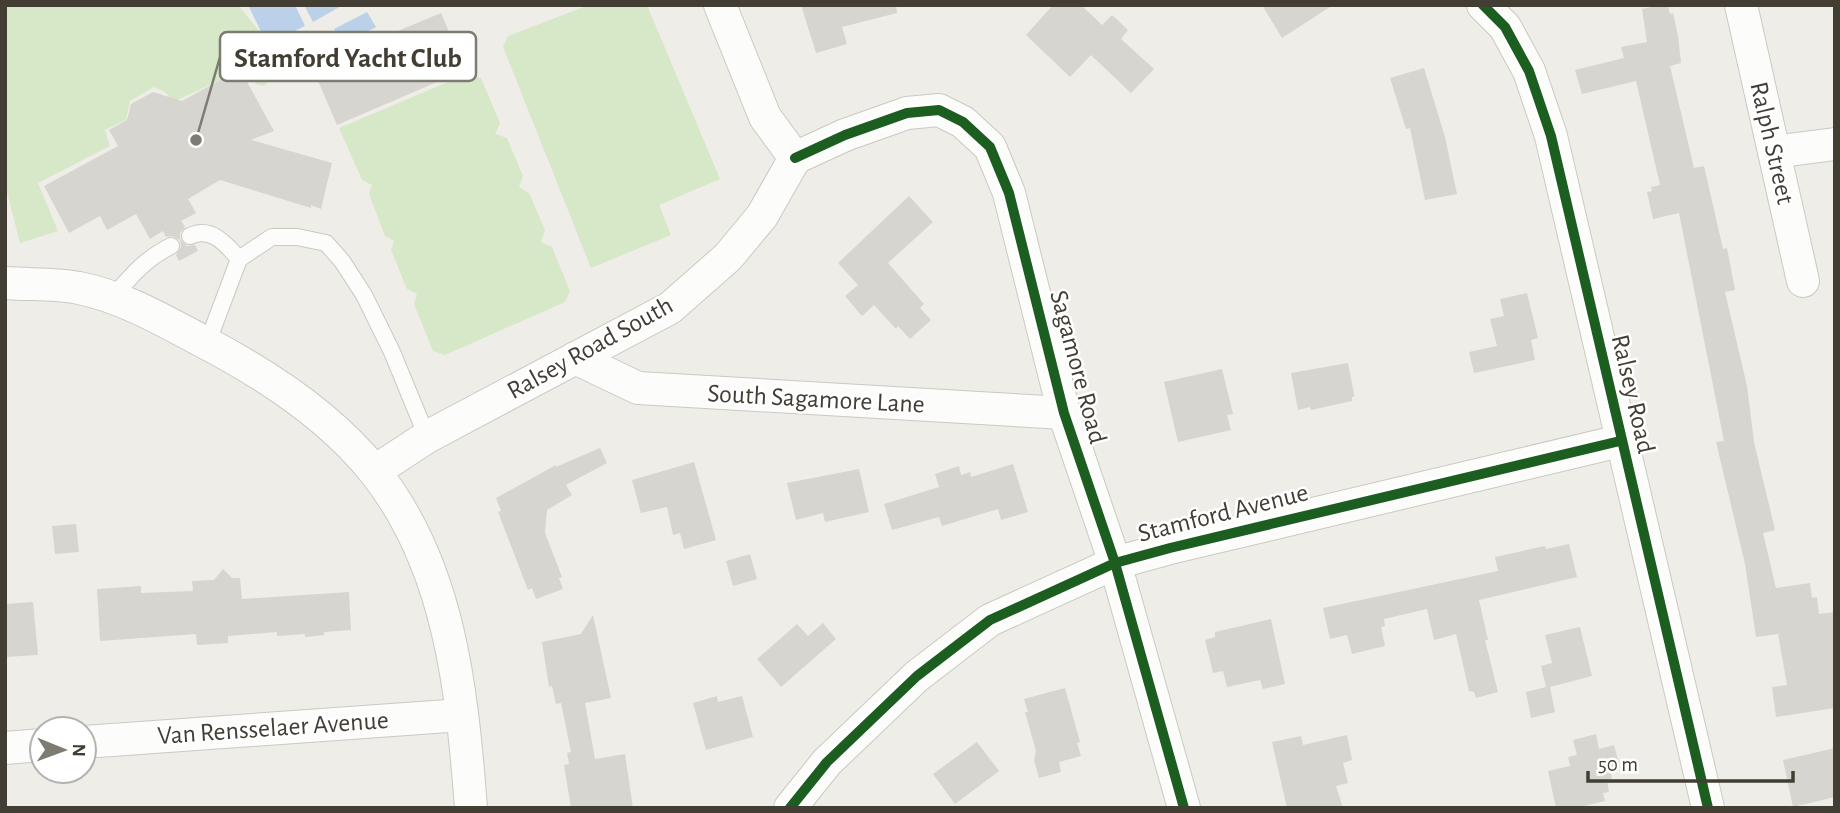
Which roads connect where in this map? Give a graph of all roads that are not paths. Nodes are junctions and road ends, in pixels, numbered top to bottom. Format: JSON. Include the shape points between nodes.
{"nodes":[{"id":1,"x":720,"y":5,"type":"edge"},
{"id":2,"x":1483,"y":5,"type":"edge"},
{"id":3,"x":1741,"y":5,"type":"edge"},
{"id":4,"x":1835,"y":144,"type":"edge"},
{"id":5,"x":1774,"y":152,"type":"junction"},
{"id":6,"x":795,"y":158,"type":"junction"},
{"id":7,"x":190,"y":236,"type":"dead end"},
{"id":8,"x":171,"y":246,"type":"dead end"},
{"id":9,"x":239,"y":259,"type":"junction"},
{"id":10,"x":1803,"y":281,"type":"dead end"},
{"id":11,"x":5,"y":283,"type":"edge"},
{"id":12,"x":112,"y":298,"type":"junction"},
{"id":13,"x":207,"y":344,"type":"junction"},
{"id":14,"x":575,"y":358,"type":"junction"},
{"id":15,"x":1064,"y":413,"type":"junction"},
{"id":16,"x":427,"y":436,"type":"junction"},
{"id":17,"x":1620,"y":441,"type":"junction"},
{"id":18,"x":374,"y":471,"type":"junction"},
{"id":19,"x":1115,"y":563,"type":"junction"},
{"id":20,"x":462,"y":715,"type":"junction"},
{"id":21,"x":98,"y":741,"type":"edge"},
{"id":22,"x":28,"y":746,"type":"edge"},
{"id":23,"x":5,"y":748,"type":"edge"},
{"id":24,"x":471,"y":808,"type":"edge"},
{"id":25,"x":790,"y":808,"type":"edge"},
{"id":26,"x":1184,"y":808,"type":"edge"},
{"id":27,"x":1708,"y":808,"type":"edge"}],
"edges":[{"from":1,"to":6,"type":"street","via":[[765,117]]},
{"from":2,"to":17,"type":"street","name":"Ralsey Road","via":[[1505,27],[1529,71],[1551,136]]},
{"from":3,"to":5,"type":"street","name":"Ralph Street"},
{"from":4,"to":5,"type":"street"},
{"from":5,"to":10,"type":"street","name":"Ralph Street"},
{"from":6,"to":14,"type":"street","name":"Ralsey Road South","via":[[762,216],[728,257],[670,308]]},
{"from":6,"to":15,"type":"street","name":"Sagamore Road","via":[[906,113],[939,110],[963,122],[990,147],[1009,193]]},
{"from":7,"to":9,"type":"lane","via":[[211,234]]},
{"from":8,"to":12,"type":"lane","via":[[153,255]]},
{"from":9,"to":13,"type":"lane"},
{"from":9,"to":16,"type":"lane","via":[[272,237],[326,243],[363,295],[393,352]]},
{"from":11,"to":12,"type":"street","via":[[79,288]]},
{"from":12,"to":13,"type":"street"},
{"from":13,"to":18,"type":"street","via":[[299,402]]},
{"from":14,"to":15,"type":"street","name":"South Sagamore Lane","via":[[638,388]]},
{"from":14,"to":16,"type":"street","name":"Ralsey Road South"},
{"from":15,"to":19,"type":"street","name":"Sagamore Road"},
{"from":16,"to":18,"type":"street","name":"Ralsey Road South"},
{"from":17,"to":19,"type":"street","name":"Stamford Avenue"},
{"from":17,"to":27,"type":"street","name":"Ralsey Road"},
{"from":18,"to":20,"type":"street","via":[[410,529],[433,579],[449,635]]},
{"from":19,"to":25,"type":"street","name":"Stamford Avenue","via":[[990,620],[917,676],[827,762]]},
{"from":19,"to":26,"type":"street","name":"Sagamore Road"},
{"from":20,"to":21,"type":"street","name":"Van Rensselaer Avenue"},
{"from":20,"to":24,"type":"street"},
{"from":22,"to":23,"type":"street"}]}
